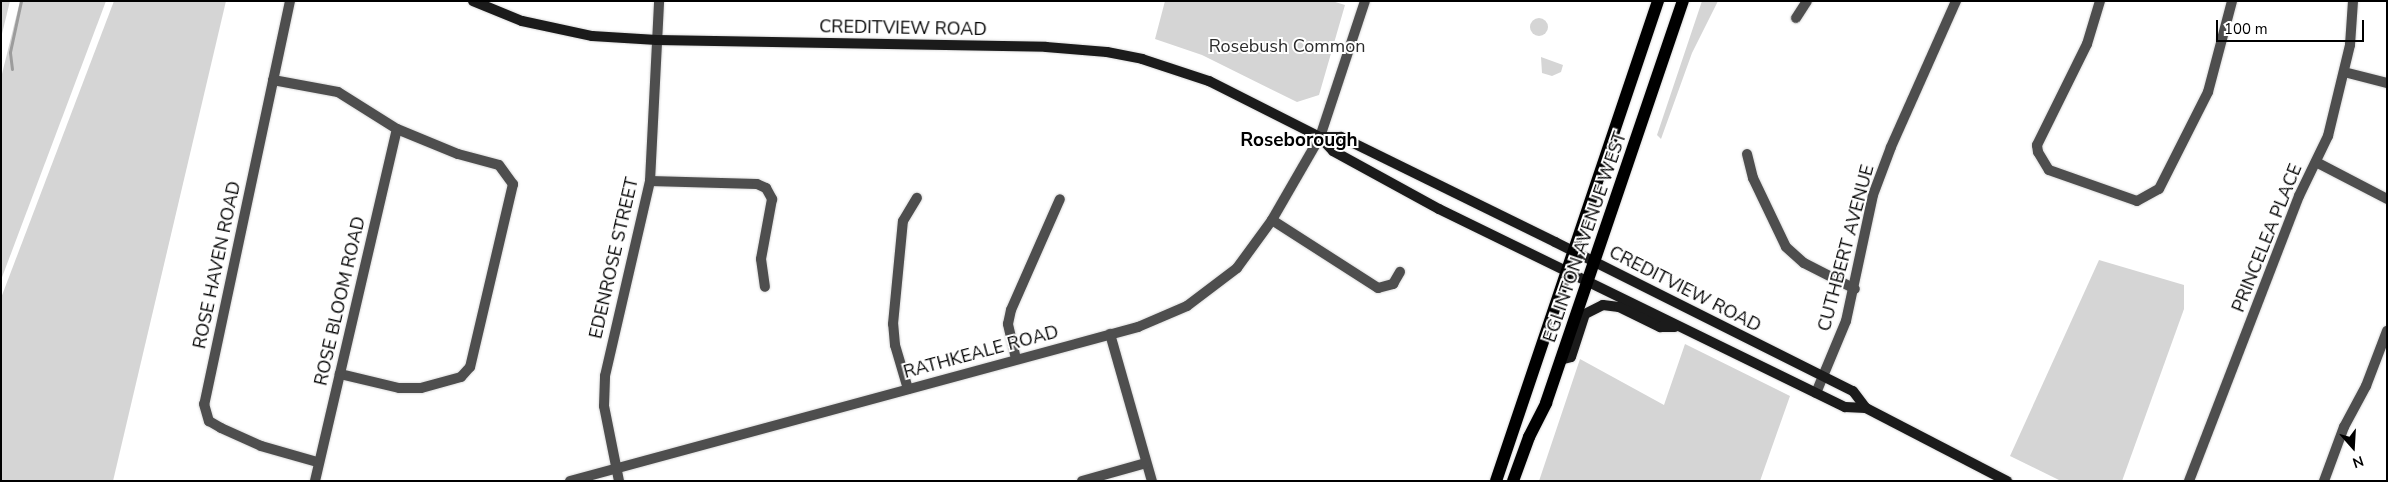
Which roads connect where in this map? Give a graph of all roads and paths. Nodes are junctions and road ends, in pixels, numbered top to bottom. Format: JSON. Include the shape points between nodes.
{"nodes":[{"id":1,"x":290,"y":1,"type":"edge"},
{"id":2,"x":473,"y":1,"type":"edge"},
{"id":3,"x":659,"y":1,"type":"edge"},
{"id":4,"x":1365,"y":1,"type":"edge"},
{"id":5,"x":1658,"y":1,"type":"edge"},
{"id":6,"x":1683,"y":1,"type":"edge"},
{"id":7,"x":1807,"y":1,"type":"edge"},
{"id":8,"x":1956,"y":1,"type":"edge"},
{"id":9,"x":2100,"y":1,"type":"edge"},
{"id":10,"x":2232,"y":1,"type":"edge"},
{"id":11,"x":2354,"y":1,"type":"edge"},
{"id":12,"x":1796,"y":18,"type":"dead end"},
{"id":13,"x":658,"y":40,"type":"junction"},
{"id":14,"x":2344,"y":72,"type":"junction"},
{"id":15,"x":274,"y":80,"type":"junction"},
{"id":16,"x":2387,"y":83,"type":"edge"},
{"id":17,"x":396,"y":128,"type":"junction"},
{"id":18,"x":1320,"y":137,"type":"junction"},
{"id":19,"x":1747,"y":154,"type":"dead end"},
{"id":20,"x":2316,"y":162,"type":"junction"},
{"id":21,"x":650,"y":181,"type":"junction"},
{"id":22,"x":917,"y":198,"type":"dead end"},
{"id":23,"x":1060,"y":199,"type":"dead end"},
{"id":24,"x":2387,"y":199,"type":"edge"},
{"id":25,"x":1272,"y":220,"type":"junction"},
{"id":26,"x":1574,"y":251,"type":"junction"},
{"id":27,"x":1595,"y":262,"type":"junction"},
{"id":28,"x":1400,"y":272,"type":"dead end"},
{"id":29,"x":1567,"y":272,"type":"junction"},
{"id":30,"x":1588,"y":282,"type":"junction"},
{"id":31,"x":765,"y":287,"type":"dead end"},
{"id":32,"x":1855,"y":289,"type":"junction"},
{"id":33,"x":1678,"y":327,"type":"junction"},
{"id":34,"x":2387,"y":331,"type":"edge"},
{"id":35,"x":1110,"y":334,"type":"junction"},
{"id":36,"x":1016,"y":358,"type":"junction"},
{"id":37,"x":1560,"y":360,"type":"junction"},
{"id":38,"x":340,"y":374,"type":"junction"},
{"id":39,"x":1823,"y":377,"type":"junction"},
{"id":40,"x":908,"y":389,"type":"junction"},
{"id":41,"x":1816,"y":393,"type":"junction"},
{"id":42,"x":1866,"y":408,"type":"junction"},
{"id":43,"x":318,"y":462,"type":"junction"},
{"id":44,"x":1146,"y":464,"type":"junction"},
{"id":45,"x":615,"y":468,"type":"junction"},
{"id":46,"x":315,"y":481,"type":"edge"},
{"id":47,"x":570,"y":481,"type":"edge"},
{"id":48,"x":619,"y":481,"type":"edge"},
{"id":49,"x":1082,"y":481,"type":"edge"},
{"id":50,"x":1152,"y":481,"type":"edge"},
{"id":51,"x":1496,"y":481,"type":"edge"},
{"id":52,"x":1514,"y":481,"type":"edge"},
{"id":53,"x":2007,"y":481,"type":"edge"},
{"id":54,"x":2189,"y":481,"type":"edge"},
{"id":55,"x":2324,"y":481,"type":"edge"}],
"edges":[{"from":1,"to":15,"type":"street","name":"ROSE HAVEN ROAD"},
{"from":2,"to":13,"type":"main road","name":"CREDITVIEW ROAD","via":[[522,21],[592,36]]},
{"from":3,"to":13,"type":"street","name":"EDENROSE STREET"},
{"from":4,"to":18,"type":"street","name":"RATHKEALE ROAD"},
{"from":5,"to":26,"type":"main road","name":"EGLINTON AVENUE WEST"},
{"from":6,"to":27,"type":"main road","name":"EGLINTON AVENUE WEST"},
{"from":7,"to":12,"type":"street"},
{"from":8,"to":32,"type":"street","name":"CUTHBERT AVENUE","via":[[1891,147],[1874,195]]},
{"from":9,"to":10,"type":"street","via":[[2087,44],[2037,144],[2038,152],[2049,170],[2137,201],[2159,189],[2208,92]]},
{"from":11,"to":14,"type":"street","name":"PRINCELEA PLACE"},
{"from":13,"to":18,"type":"main road","name":"CREDITVIEW ROAD","via":[[1046,47],[1107,52],[1142,59],[1209,81]]},
{"from":13,"to":21,"type":"street","name":"EDENROSE STREET"},
{"from":14,"to":16,"type":"street"},
{"from":14,"to":20,"type":"street","name":"PRINCELEA PLACE","via":[[2328,136]]},
{"from":15,"to":17,"type":"street","via":[[338,92]]},
{"from":15,"to":43,"type":"street","name":"ROSE HAVEN ROAD","via":[[204,404],[209,421],[221,428],[261,446]]},
{"from":17,"to":38,"type":"street","name":"ROSE BLOOM ROAD"},
{"from":17,"to":38,"type":"street","via":[[458,154],[499,165],[512,184],[475,355],[470,367],[460,377],[421,388],[399,388]]},
{"from":18,"to":25,"type":"street","name":"RATHKEALE ROAD"},
{"from":18,"to":26,"type":"main road","name":"CREDITVIEW ROAD","via":[[1341,137]]},
{"from":18,"to":29,"type":"main road","name":"CREDITVIEW ROAD","via":[[1333,151],[1408,193]]},
{"from":19,"to":32,"type":"street","via":[[1753,178],[1786,247],[1804,263]]},
{"from":20,"to":24,"type":"street"},
{"from":20,"to":54,"type":"street","name":"PRINCELEA PLACE","via":[[2299,196]]},
{"from":21,"to":31,"type":"street","via":[[756,184],[766,188],[772,199],[761,259]]},
{"from":21,"to":45,"type":"street","name":"EDENROSE STREET","via":[[606,362],[604,406]]},
{"from":22,"to":40,"type":"street","via":[[903,221],[893,324],[895,345]]},
{"from":23,"to":36,"type":"street","via":[[1011,310],[1008,324]]},
{"from":25,"to":28,"type":"street","via":[[1378,288],[1392,284]]},
{"from":25,"to":35,"type":"street","name":"RATHKEALE ROAD","via":[[1237,268],[1207,292],[1187,306]]},
{"from":26,"to":27,"type":"main road","name":"CREDITVIEW ROAD"},
{"from":26,"to":29,"type":"main road","name":"EGLINTON AVENUE WEST"},
{"from":27,"to":30,"type":"main road","name":"EGLINTON AVENUE WEST"},
{"from":27,"to":39,"type":"main road","name":"CREDITVIEW ROAD"},
{"from":29,"to":30,"type":"main road","name":"CREDITVIEW ROAD"},
{"from":29,"to":51,"type":"main road","name":"EGLINTON AVENUE WEST"},
{"from":30,"to":33,"type":"main road","name":"CREDITVIEW ROAD"},
{"from":30,"to":37,"type":"main road","name":"EGLINTON AVENUE WEST"},
{"from":32,"to":39,"type":"street","name":"CUTHBERT AVENUE"},
{"from":33,"to":37,"type":"main road","via":[[1660,327],[1619,307],[1603,305],[1585,314],[1571,357]]},
{"from":33,"to":41,"type":"main road","name":"CREDITVIEW ROAD"},
{"from":34,"to":55,"type":"street","via":[[2366,386],[2344,426]]},
{"from":35,"to":36,"type":"street","name":"RATHKEALE ROAD"},
{"from":35,"to":44,"type":"street"},
{"from":36,"to":40,"type":"street","name":"RATHKEALE ROAD"},
{"from":37,"to":52,"type":"main road","name":"EGLINTON AVENUE WEST"},
{"from":38,"to":43,"type":"street","name":"ROSE BLOOM ROAD"},
{"from":39,"to":41,"type":"street","name":"CUTHBERT AVENUE"},
{"from":39,"to":42,"type":"main road","name":"CREDITVIEW ROAD","via":[[1853,391]]},
{"from":40,"to":45,"type":"street","name":"RATHKEALE ROAD"},
{"from":41,"to":42,"type":"main road","name":"CREDITVIEW ROAD","via":[[1845,407]]},
{"from":42,"to":53,"type":"main road","name":"CREDITVIEW ROAD"},
{"from":43,"to":46,"type":"street","name":"ROSE BLOOM ROAD"},
{"from":44,"to":49,"type":"street"},
{"from":44,"to":50,"type":"street"},
{"from":45,"to":47,"type":"street","name":"RATHKEALE ROAD"},
{"from":45,"to":48,"type":"street","name":"EDENROSE STREET"}]}
